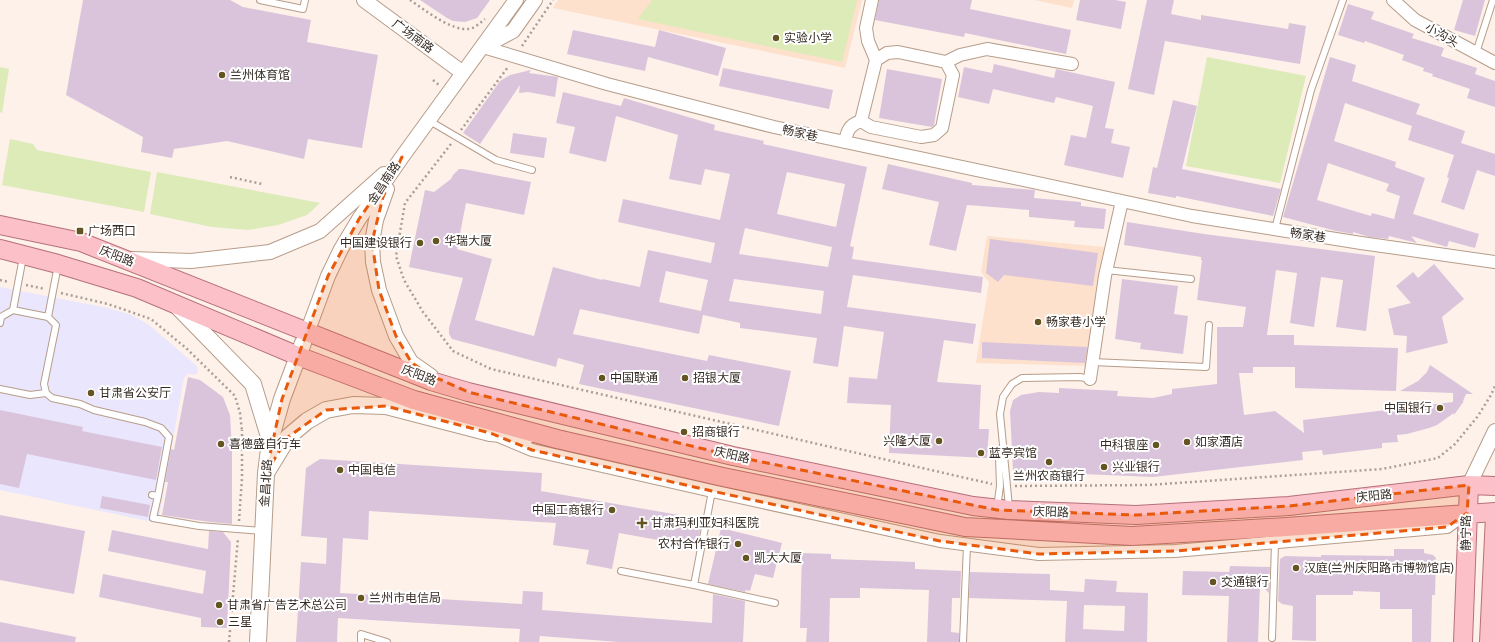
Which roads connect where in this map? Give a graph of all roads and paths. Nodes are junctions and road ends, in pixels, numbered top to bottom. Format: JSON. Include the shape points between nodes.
{"nodes":[{"id":1,"x":260,"y":0,"type":"edge"},
{"id":2,"x":305,"y":0,"type":"edge"},
{"id":3,"x":364,"y":0,"type":"edge"},
{"id":4,"x":410,"y":0,"type":"edge"},
{"id":5,"x":516,"y":0,"type":"edge"},
{"id":6,"x":535,"y":0,"type":"edge"},
{"id":7,"x":553,"y":0,"type":"edge"},
{"id":8,"x":872,"y":0,"type":"edge"},
{"id":9,"x":1343,"y":0,"type":"edge"},
{"id":10,"x":1393,"y":0,"type":"edge"},
{"id":11,"x":1493,"y":0,"type":"edge"},
{"id":12,"x":486,"y":17,"type":"dead end"},
{"id":13,"x":483,"y":47,"type":"junction"},
{"id":14,"x":1476,"y":53,"type":"junction"},
{"id":15,"x":515,"y":56,"type":"junction"},
{"id":16,"x":876,"y":60,"type":"junction"},
{"id":17,"x":946,"y":62,"type":"junction"},
{"id":18,"x":1072,"y":64,"type":"dead end"},
{"id":19,"x":1495,"y":64,"type":"edge"},
{"id":20,"x":463,"y":72,"type":"junction"},
{"id":21,"x":428,"y":120,"type":"junction"},
{"id":22,"x":861,"y":121,"type":"junction"},
{"id":23,"x":456,"y":137,"type":"junction"},
{"id":24,"x":845,"y":142,"type":"junction"},
{"id":25,"x":402,"y":157,"type":"junction"},
{"id":26,"x":532,"y":170,"type":"dead end"},
{"id":27,"x":230,"y":177,"type":"dead end"},
{"id":28,"x":262,"y":184,"type":"dead end"},
{"id":29,"x":1122,"y":201,"type":"junction"},
{"id":30,"x":0,"y":225,"type":"edge"},
{"id":31,"x":1275,"y":229,"type":"junction"},
{"id":32,"x":0,"y":249,"type":"edge"},
{"id":33,"x":23,"y":254,"type":"junction"},
{"id":34,"x":125,"y":259,"type":"junction"},
{"id":35,"x":1495,"y":262,"type":"edge"},
{"id":36,"x":58,"y":264,"type":"junction"},
{"id":37,"x":1106,"y":270,"type":"junction"},
{"id":38,"x":1190,"y":279,"type":"dead end"},
{"id":39,"x":0,"y":280,"type":"edge"},
{"id":40,"x":18,"y":283,"type":"junction"},
{"id":41,"x":53,"y":291,"type":"junction"},
{"id":42,"x":175,"y":304,"type":"junction"},
{"id":43,"x":13,"y":310,"type":"junction"},
{"id":44,"x":48,"y":317,"type":"junction"},
{"id":45,"x":0,"y":323,"type":"edge"},
{"id":46,"x":1209,"y":325,"type":"dead end"},
{"id":47,"x":303,"y":343,"type":"junction"},
{"id":48,"x":1092,"y":362,"type":"junction"},
{"id":49,"x":1090,"y":379,"type":"joint"},
{"id":50,"x":1495,"y":386,"type":"edge"},
{"id":51,"x":0,"y":389,"type":"edge"},
{"id":52,"x":468,"y":392,"type":"junction"},
{"id":53,"x":46,"y":393,"type":"junction"},
{"id":54,"x":242,"y":431,"type":"dead end"},
{"id":55,"x":1495,"y":431,"type":"edge"},
{"id":56,"x":490,"y":433,"type":"junction"},
{"id":57,"x":557,"y":439,"type":"junction"},
{"id":58,"x":270,"y":441,"type":"junction"},
{"id":59,"x":999,"y":458,"type":"dead end"},
{"id":60,"x":266,"y":473,"type":"junction"},
{"id":61,"x":1469,"y":485,"type":"junction"},
{"id":62,"x":1495,"y":485,"type":"edge"},
{"id":63,"x":1000,"y":486,"type":"junction"},
{"id":64,"x":1007,"y":486,"type":"junction"},
{"id":65,"x":712,"y":491,"type":"junction"},
{"id":66,"x":1495,"y":506,"type":"edge"},
{"id":67,"x":1003,"y":510,"type":"junction"},
{"id":68,"x":1495,"y":512,"type":"edge"},
{"id":69,"x":1467,"y":513,"type":"junction"},
{"id":70,"x":1495,"y":516,"type":"edge"},
{"id":71,"x":263,"y":531,"type":"junction"},
{"id":72,"x":1275,"y":543,"type":"junction"},
{"id":73,"x":967,"y":544,"type":"junction"},
{"id":74,"x":620,"y":571,"type":"dead end"},
{"id":75,"x":694,"y":585,"type":"junction"},
{"id":76,"x":1493,"y":600,"type":"edge"},
{"id":77,"x":775,"y":603,"type":"dead end"},
{"id":78,"x":1272,"y":638,"type":"dead end"},
{"id":79,"x":258,"y":642,"type":"edge"},
{"id":80,"x":361,"y":642,"type":"edge"},
{"id":81,"x":387,"y":642,"type":"edge"},
{"id":82,"x":963,"y":642,"type":"edge"},
{"id":83,"x":1463,"y":642,"type":"edge"},
{"id":84,"x":1489,"y":642,"type":"edge"}],
"edges":[{"from":1,"to":2,"type":"lane","via":[[303,9]]},
{"from":3,"to":20,"type":"street","name":"广场南路"},
{"from":4,"to":12,"type":"path","via":[[459,29],[470,29]]},
{"from":5,"to":13,"type":"street","name":"金昌南路"},
{"from":6,"to":13,"type":"street","name":"金昌南路","via":[[514,31]]},
{"from":7,"to":15,"type":"path"},
{"from":8,"to":16,"type":"street","via":[[866,28]]},
{"from":9,"to":31,"type":"lane","via":[[1311,90]]},
{"from":10,"to":14,"type":"street","name":"小沟头","via":[[1415,20]]},
{"from":11,"to":14,"type":"lane"},
{"from":13,"to":15,"type":"street","name":"畅家巷"},
{"from":13,"to":20,"type":"street","name":"金昌南路"},
{"from":14,"to":19,"type":"street","name":"小沟头"},
{"from":15,"to":23,"type":"path"},
{"from":15,"to":24,"type":"street","name":"畅家巷","via":[[630,90],[774,127]]},
{"from":16,"to":17,"type":"street","via":[[887,53],[898,52]]},
{"from":16,"to":22,"type":"street"},
{"from":17,"to":18,"type":"street","via":[[960,55],[987,49]]},
{"from":17,"to":22,"type":"street","via":[[953,75],[942,128],[934,135],[921,137],[870,126]]},
{"from":20,"to":21,"type":"street","name":"金昌南路"},
{"from":21,"to":23,"type":"lane"},
{"from":21,"to":25,"type":"street","name":"金昌南路"},
{"from":22,"to":24,"type":"street","via":[[847,130]]},
{"from":23,"to":26,"type":"lane","via":[[496,160]]},
{"from":23,"to":63,"type":"path","via":[[405,203],[396,256],[404,280],[423,312],[453,351],[491,370]]},
{"from":24,"to":29,"type":"street","name":"畅家巷"},
{"from":25,"to":34,"type":"street","via":[[320,232],[270,252],[191,261]]},
{"from":25,"to":47,"type":"street","name":"金昌南路","via":[[341,249]]},
{"from":25,"to":52,"type":"street","via":[[383,197],[372,242],[379,290],[396,336],[411,362],[428,374]]},
{"from":27,"to":28,"type":"path"},
{"from":29,"to":31,"type":"street","name":"畅家巷","via":[[1192,216]]},
{"from":29,"to":37,"type":"street"},
{"from":30,"to":34,"type":"main road","name":"庆阳路","via":[[81,242]]},
{"from":31,"to":35,"type":"street","name":"畅家巷"},
{"from":32,"to":33,"type":"main road","name":"庆阳路"},
{"from":33,"to":36,"type":"main road","name":"庆阳路"},
{"from":33,"to":40,"type":"lane"},
{"from":34,"to":47,"type":"main road","name":"庆阳路"},
{"from":36,"to":41,"type":"lane"},
{"from":36,"to":42,"type":"main road","name":"庆阳路","via":[[137,288]]},
{"from":37,"to":38,"type":"lane"},
{"from":37,"to":48,"type":"street"},
{"from":39,"to":40,"type":"path"},
{"from":40,"to":41,"type":"path"},
{"from":40,"to":43,"type":"lane"},
{"from":41,"to":44,"type":"lane"},
{"from":41,"to":54,"type":"path","via":[[108,304],[151,319],[186,348],[235,396]]},
{"from":42,"to":47,"type":"main road","name":"庆阳路"},
{"from":42,"to":58,"type":"main road","via":[[253,384]]},
{"from":43,"to":44,"type":"lane"},
{"from":43,"to":45,"type":"lane","via":[[1,317]]},
{"from":44,"to":53,"type":"lane","via":[[56,325],[44,384]]},
{"from":46,"to":48,"type":"lane","via":[[1206,367]]},
{"from":47,"to":52,"type":"main road","name":"庆阳路"},
{"from":47,"to":57,"type":"main road","name":"庆阳路","via":[[414,400]]},
{"from":47,"to":58,"type":"main road","name":"金昌北路","via":[[282,399]]},
{"from":48,"to":49,"type":"street"},
{"from":49,"to":64,"type":"lane","via":[[1022,378],[1012,384],[1003,397],[1000,414]]},
{"from":50,"to":64,"type":"path","via":[[1478,416],[1455,444],[1438,458],[1382,469],[1171,484]]},
{"from":51,"to":53,"type":"lane","via":[[30,395]]},
{"from":52,"to":67,"type":"main road","name":"庆阳路","via":[[733,456]]},
{"from":53,"to":71,"type":"lane","via":[[52,398],[145,422],[161,428],[169,437],[155,495],[153,518],[199,526]]},
{"from":55,"to":61,"type":"street","name":"静宁路"},
{"from":56,"to":57,"type":"main road"},
{"from":56,"to":60,"type":"main road","via":[[386,406],[353,406],[326,410],[307,421],[288,437]]},
{"from":56,"to":65,"type":"street","via":[[532,450]]},
{"from":57,"to":69,"type":"main road","name":"庆阳路","via":[[723,477],[965,527],[1132,536]]},
{"from":58,"to":60,"type":"main road","name":"金昌北路"},
{"from":59,"to":63,"type":"lane"},
{"from":60,"to":71,"type":"main road","name":"金昌北路"},
{"from":61,"to":62,"type":"main road","name":"庆阳路"},
{"from":61,"to":67,"type":"main road","name":"庆阳路","via":[[1289,506],[1144,514]]},
{"from":61,"to":69,"type":"main road","name":"静宁路"},
{"from":62,"to":66,"type":"main road"},
{"from":63,"to":67,"type":"lane"},
{"from":64,"to":67,"type":"lane"},
{"from":65,"to":73,"type":"street","via":[[940,541]]},
{"from":65,"to":75,"type":"lane"},
{"from":68,"to":69,"type":"main road","name":"庆阳路"},
{"from":69,"to":72,"type":"street","via":[[1447,527]]},
{"from":69,"to":83,"type":"main road","name":"静宁路"},
{"from":70,"to":76,"type":"main road"},
{"from":71,"to":79,"type":"main road","name":"金昌北路"},
{"from":72,"to":73,"type":"street","via":[[1175,550],[1039,554]]},
{"from":72,"to":78,"type":"lane"},
{"from":73,"to":82,"type":"lane"},
{"from":74,"to":75,"type":"lane"},
{"from":75,"to":77,"type":"lane"},
{"from":76,"to":84,"type":"main road"},
{"from":80,"to":81,"type":"lane","via":[[361,634]]}]}
